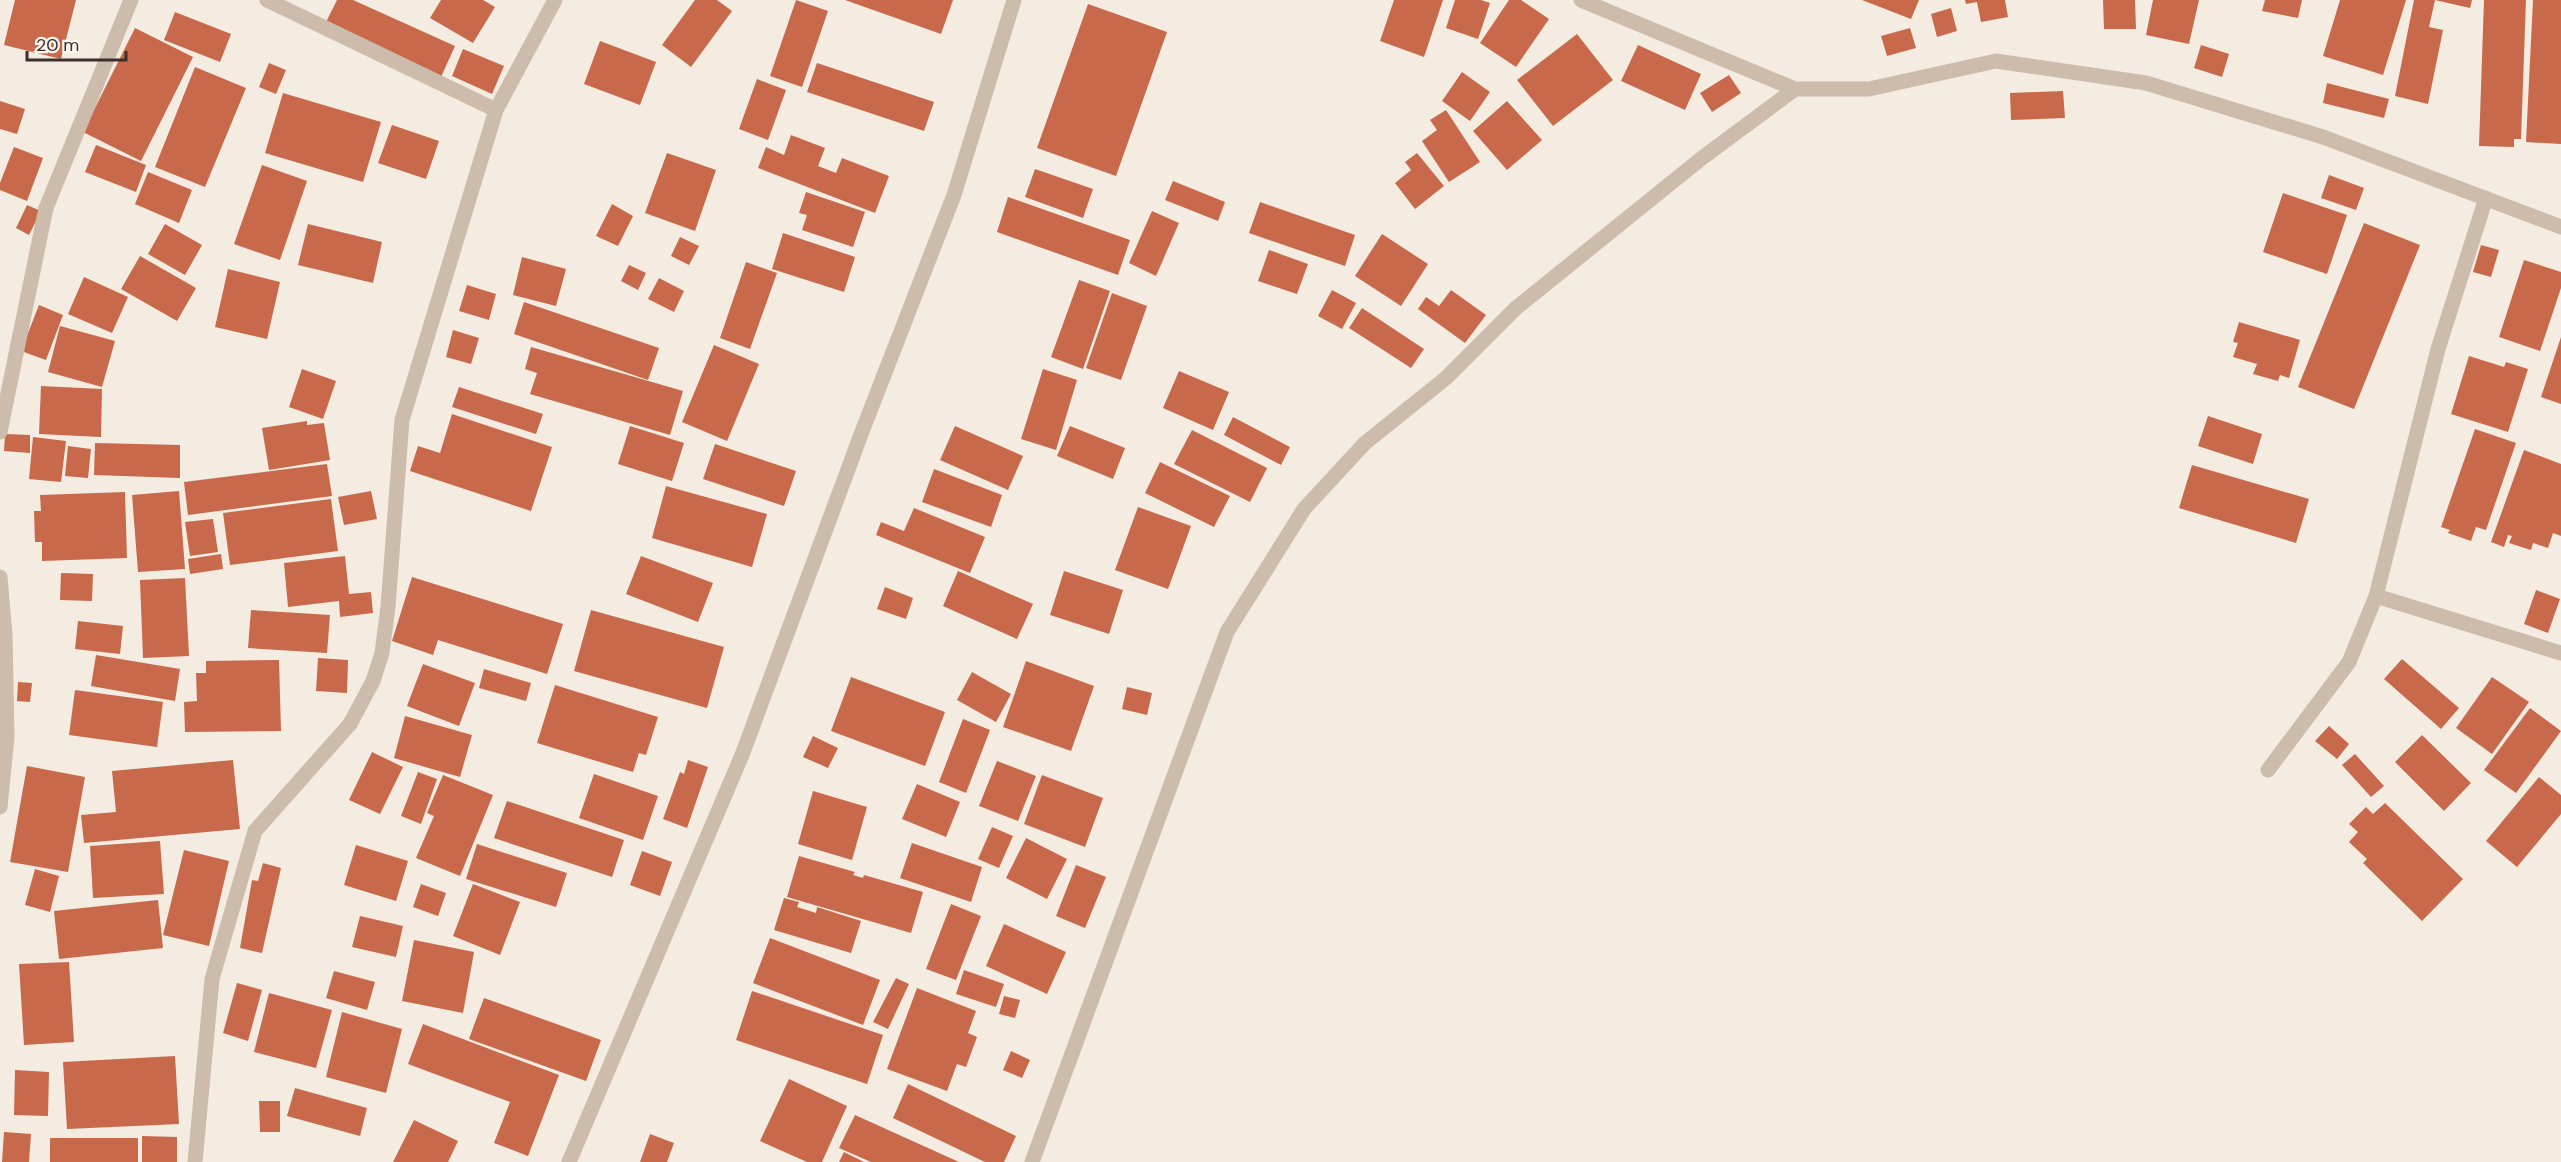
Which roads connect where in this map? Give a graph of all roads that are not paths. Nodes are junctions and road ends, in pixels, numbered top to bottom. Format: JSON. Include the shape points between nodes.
{"nodes":[{"id":1,"x":131,"y":0,"type":"edge"},
{"id":2,"x":267,"y":0,"type":"edge"},
{"id":3,"x":555,"y":0,"type":"edge"},
{"id":4,"x":1014,"y":0,"type":"edge"},
{"id":5,"x":1581,"y":0,"type":"edge"},
{"id":6,"x":1795,"y":89,"type":"junction"},
{"id":7,"x":496,"y":110,"type":"junction"},
{"id":8,"x":2486,"y":198,"type":"junction"},
{"id":9,"x":2561,"y":227,"type":"edge"},
{"id":10,"x":0,"y":432,"type":"edge"},
{"id":11,"x":0,"y":577,"type":"edge"},
{"id":12,"x":2376,"y":596,"type":"junction"},
{"id":13,"x":2561,"y":653,"type":"edge"},
{"id":14,"x":2268,"y":770,"type":"dead end"},
{"id":15,"x":0,"y":807,"type":"edge"},
{"id":16,"x":195,"y":1162,"type":"edge"},
{"id":17,"x":569,"y":1162,"type":"edge"},
{"id":18,"x":1032,"y":1162,"type":"edge"}],
"edges":[{"from":1,"to":10,"type":"street","via":[[46,208]]},
{"from":2,"to":7,"type":"street"},
{"from":3,"to":7,"type":"street"},
{"from":4,"to":17,"type":"street","via":[[954,195],[746,744]]},
{"from":5,"to":6,"type":"street"},
{"from":6,"to":8,"type":"street","via":[[1869,89],[1996,61],[2145,82],[2323,137]]},
{"from":6,"to":18,"type":"street","via":[[1702,158],[1516,308],[1446,378],[1365,443],[1304,508],[1227,632]]},
{"from":7,"to":16,"type":"street","via":[[402,420],[382,653],[373,681],[350,724],[255,831],[212,979]]},
{"from":8,"to":9,"type":"street"},
{"from":8,"to":12,"type":"street","via":[[2438,349]]},
{"from":11,"to":15,"type":"street","via":[[7,737]]},
{"from":12,"to":13,"type":"street"},
{"from":12,"to":14,"type":"street","via":[[2349,662]]}]}
